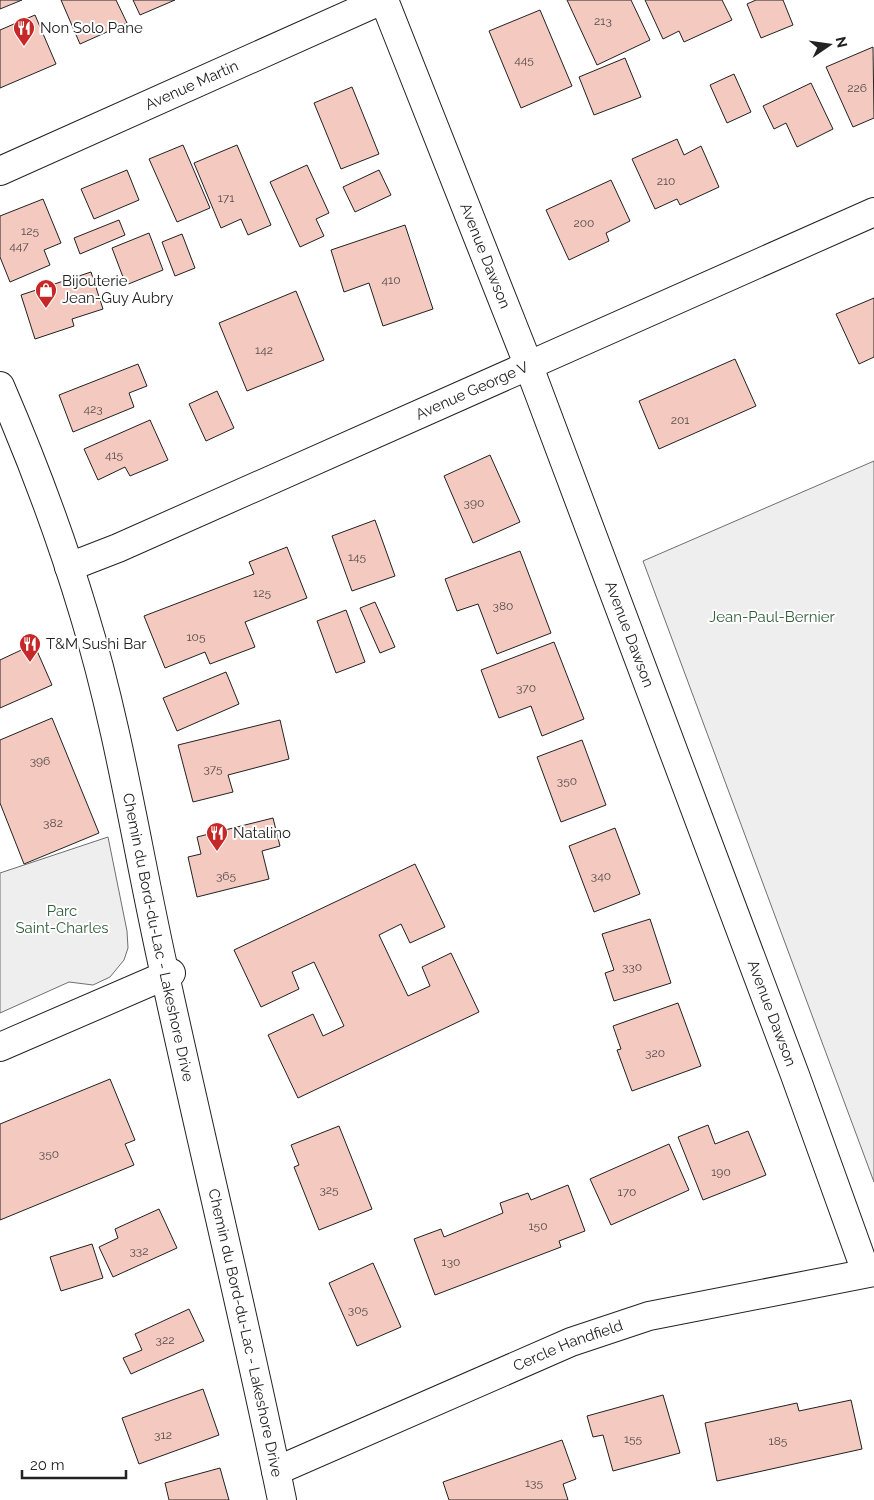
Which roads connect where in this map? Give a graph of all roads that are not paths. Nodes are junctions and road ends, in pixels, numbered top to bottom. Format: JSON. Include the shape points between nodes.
{"nodes":[{"id":1,"x":383,"y":0,"type":"edge"},
{"id":2,"x":0,"y":171,"type":"edge"},
{"id":3,"x":874,"y":212,"type":"edge"},
{"id":4,"x":528,"y":364,"type":"junction"},
{"id":5,"x":0,"y":386,"type":"edge"},
{"id":6,"x":69,"y":567,"type":"junction"},
{"id":7,"x":168,"y":975,"type":"junction"},
{"id":8,"x":0,"y":1047,"type":"edge"},
{"id":9,"x":870,"y":1272,"type":"edge"},
{"id":10,"x":276,"y":1471,"type":"junction"},
{"id":11,"x":282,"y":1500,"type":"edge"}],
"edges":[{"from":1,"to":2,"type":"street","name":"Avenue Martin"},
{"from":1,"to":4,"type":"street","name":"Avenue Dawson"},
{"from":3,"to":4,"type":"street","name":"Avenue George V"},
{"from":4,"to":6,"type":"street","name":"Avenue George V"},
{"from":4,"to":9,"type":"street","name":"Avenue Dawson"},
{"from":5,"to":6,"type":"street","name":"Chemin du Bord-du-Lac - Lakeshore Drive"},
{"from":6,"to":7,"type":"street","name":"Chemin du Bord-du-Lac - Lakeshore Drive","via":[[87,623]]},
{"from":7,"to":8,"type":"street"},
{"from":7,"to":10,"type":"street","name":"Chemin du Bord-du-Lac - Lakeshore Drive"},
{"from":9,"to":10,"type":"street","name":"Cercle Handfield","via":[[649,1316],[571,1342]]},
{"from":10,"to":11,"type":"street","name":"Chemin du Bord-du-Lac - Lakeshore Drive"}]}
